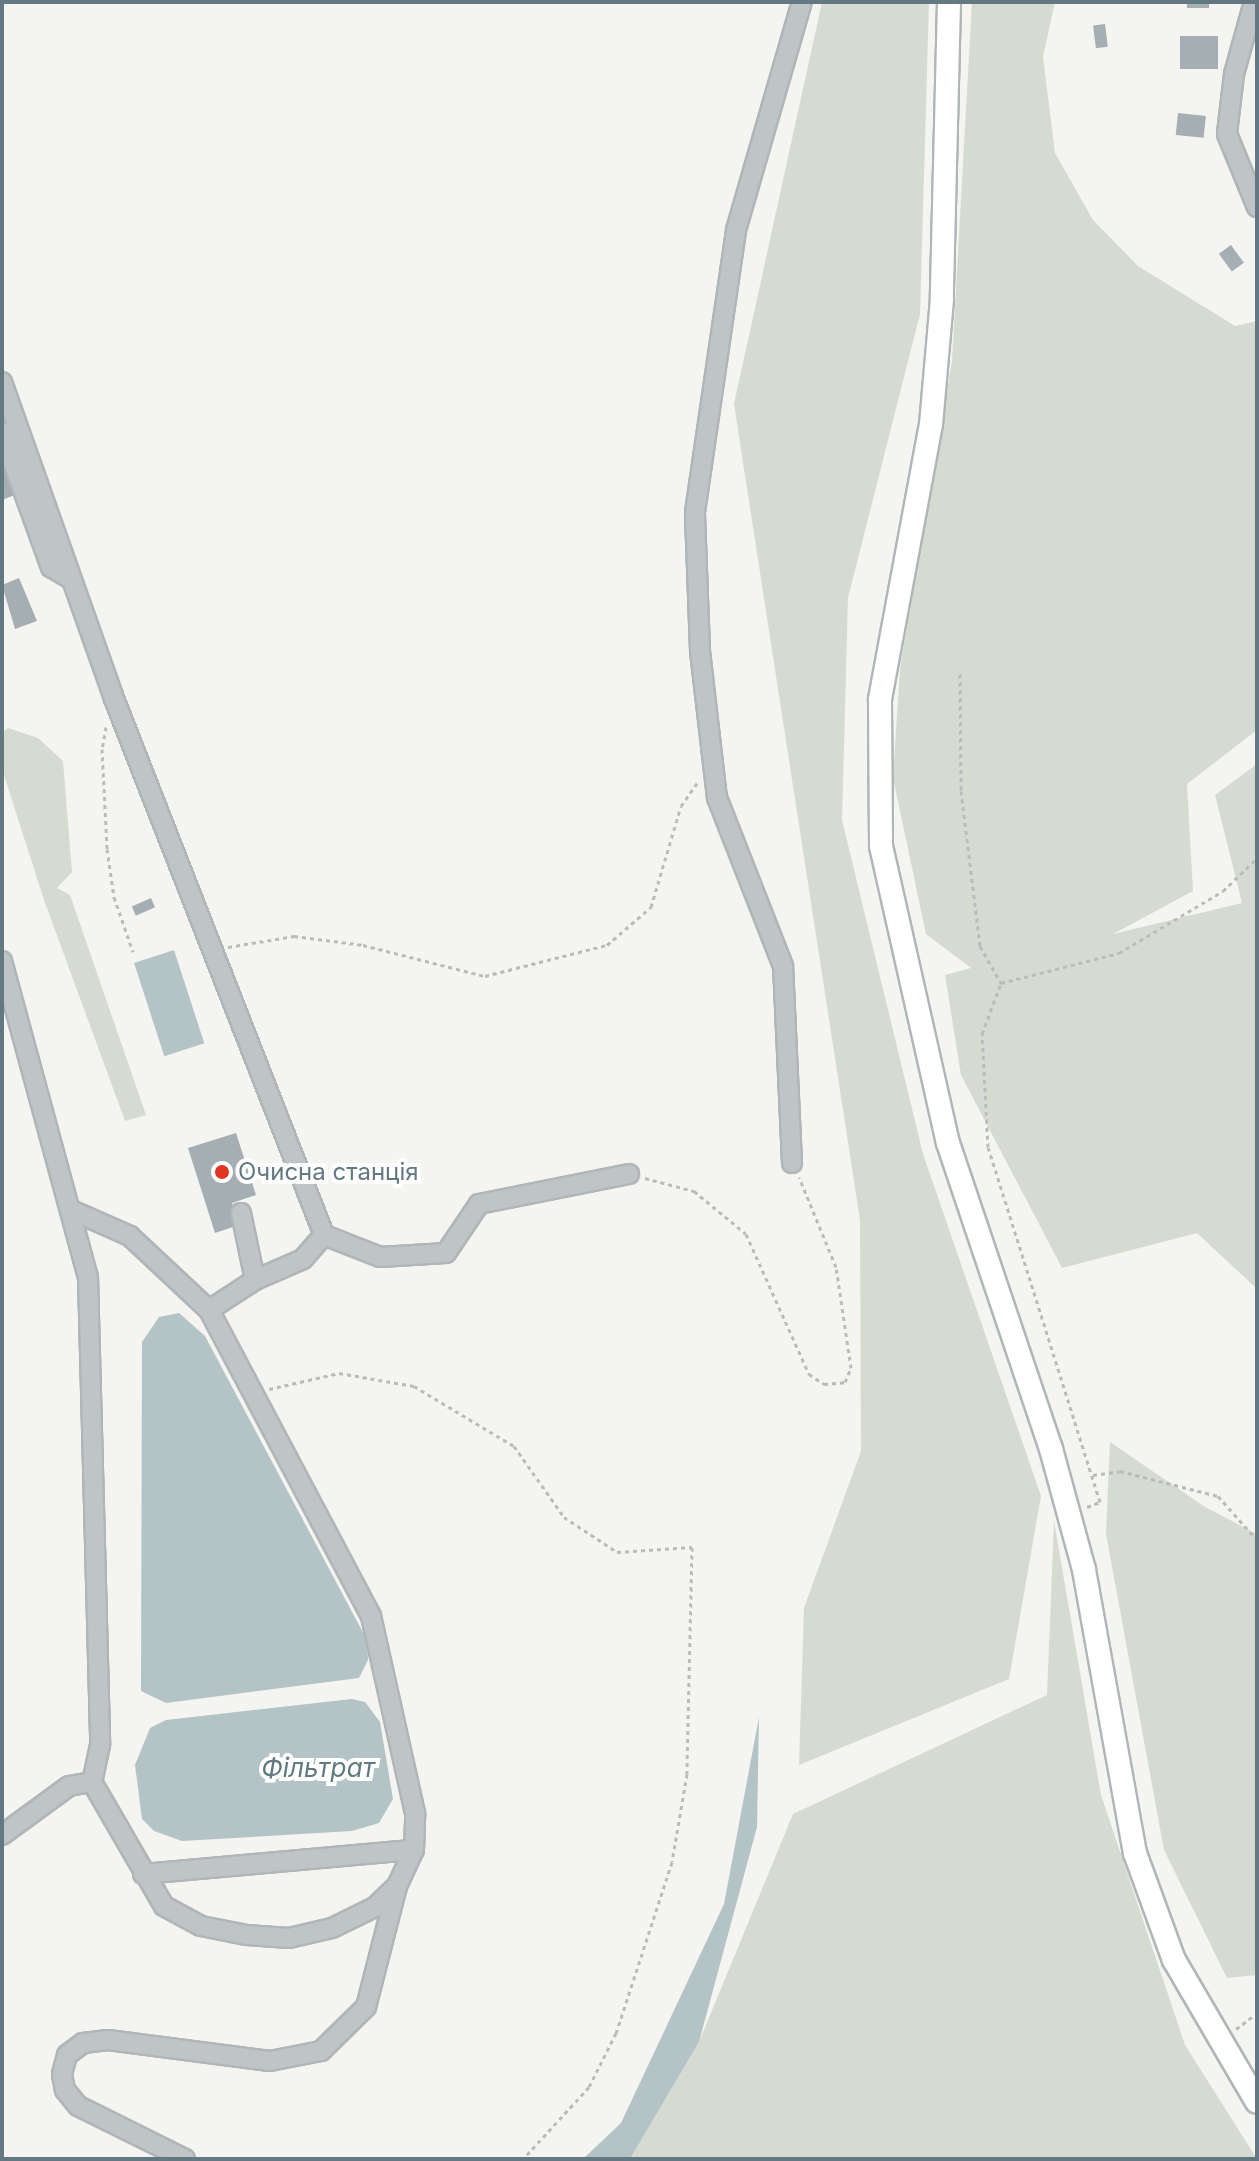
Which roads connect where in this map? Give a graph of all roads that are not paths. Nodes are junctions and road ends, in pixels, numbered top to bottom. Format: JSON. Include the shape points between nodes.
{"nodes":[{"id":1,"x":802,"y":2,"type":"edge"},
{"id":2,"x":949,"y":2,"type":"edge"},
{"id":3,"x":1254,"y":2,"type":"edge"},
{"id":4,"x":1257,"y":207,"type":"edge"},
{"id":5,"x":2,"y":382,"type":"edge"},
{"id":6,"x":2,"y":432,"type":"edge"},
{"id":7,"x":71,"y":579,"type":"junction"},
{"id":8,"x":2,"y":961,"type":"edge"},
{"id":9,"x":792,"y":1163,"type":"road end"},
{"id":10,"x":629,"y":1174,"type":"road end"},
{"id":11,"x":73,"y":1211,"type":"junction"},
{"id":12,"x":241,"y":1213,"type":"dead end"},
{"id":13,"x":324,"y":1235,"type":"junction"},
{"id":14,"x":255,"y":1280,"type":"junction"},
{"id":15,"x":209,"y":1310,"type":"junction"},
{"id":16,"x":92,"y":1782,"type":"junction"},
{"id":17,"x":2,"y":1835,"type":"edge"},
{"id":18,"x":414,"y":1850,"type":"junction"},
{"id":19,"x":143,"y":1874,"type":"junction"},
{"id":20,"x":397,"y":1886,"type":"junction"},
{"id":21,"x":1257,"y":2102,"type":"edge"},
{"id":22,"x":185,"y":2159,"type":"edge"}],
"edges":[{"from":1,"to":9,"type":"street","via":[[736,230],[695,512],[700,651],[717,798],[783,966]]},
{"from":2,"to":21,"type":"main road","via":[[942,299],[931,424],[880,700],[881,846],[948,1143],[1084,1570],[1135,1853],[1174,1960]]},
{"from":3,"to":4,"type":"street","via":[[1234,74],[1227,134]]},
{"from":5,"to":7,"type":"street"},
{"from":6,"to":7,"type":"street","via":[[51,567]]},
{"from":7,"to":13,"type":"street"},
{"from":8,"to":11,"type":"street"},
{"from":10,"to":13,"type":"street","via":[[479,1204],[446,1253],[380,1257]]},
{"from":11,"to":15,"type":"street","via":[[130,1236]]},
{"from":11,"to":16,"type":"street","via":[[88,1277],[97,1511],[100,1745]]},
{"from":12,"to":14,"type":"street"},
{"from":13,"to":14,"type":"street","via":[[303,1259]]},
{"from":14,"to":15,"type":"street"},
{"from":15,"to":18,"type":"street","via":[[371,1616],[415,1813]]},
{"from":16,"to":17,"type":"street","via":[[69,1786]]},
{"from":16,"to":19,"type":"street"},
{"from":18,"to":19,"type":"street"},
{"from":18,"to":20,"type":"street"},
{"from":19,"to":20,"type":"street","via":[[164,1906],[201,1926],[289,1938],[332,1928],[375,1907]]},
{"from":20,"to":22,"type":"street","via":[[366,2007],[321,2051],[270,2061],[108,2040],[83,2043],[67,2055],[65,2090],[78,2106]]}]}
